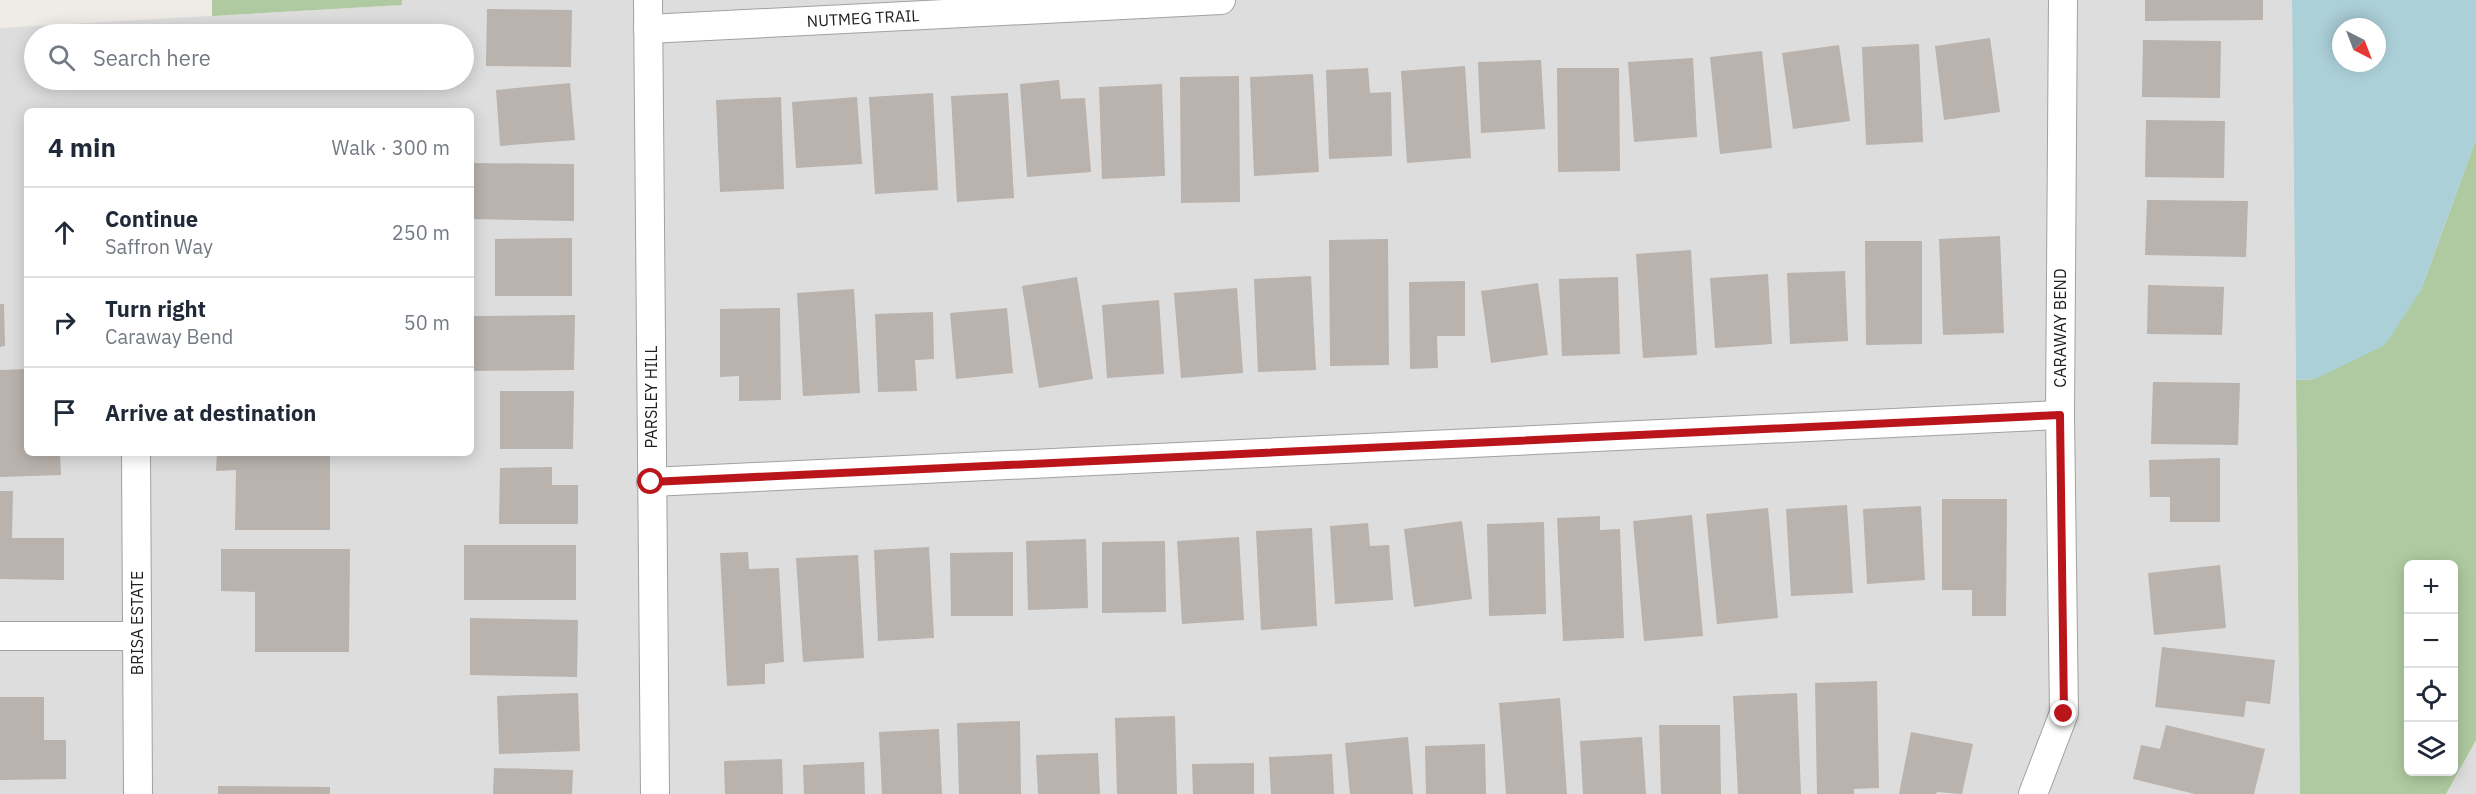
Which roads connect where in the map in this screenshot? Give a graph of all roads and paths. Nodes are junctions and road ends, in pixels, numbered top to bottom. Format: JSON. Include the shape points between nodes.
{"nodes":[{"id":1,"x":648,"y":0,"type":"edge"},
{"id":2,"x":1221,"y":0,"type":"edge"},
{"id":3,"x":2063,"y":0,"type":"edge"},
{"id":4,"x":648,"y":29,"type":"junction"},
{"id":5,"x":2060,"y":415,"type":"junction"},
{"id":6,"x":136,"y":456,"type":"edge"},
{"id":7,"x":651,"y":482,"type":"junction"},
{"id":8,"x":0,"y":636,"type":"edge"},
{"id":9,"x":137,"y":636,"type":"junction"},
{"id":10,"x":138,"y":794,"type":"edge"},
{"id":11,"x":654,"y":794,"type":"edge"},
{"id":12,"x":2033,"y":794,"type":"edge"}],
"edges":[{"from":1,"to":4,"type":"street","name":"PARSLEY HILL"},
{"from":2,"to":4,"type":"street","name":"NUTMEG TRAIL"},
{"from":3,"to":5,"type":"street","name":"CARAWAY BEND"},
{"from":4,"to":7,"type":"street","name":"PARSLEY HILL"},
{"from":5,"to":7,"type":"street"},
{"from":5,"to":12,"type":"street","name":"CARAWAY BEND","via":[[2064,714]]},
{"from":6,"to":9,"type":"street","name":"BRISA ESTATE"},
{"from":7,"to":11,"type":"street","name":"PARSLEY HILL"},
{"from":8,"to":9,"type":"street"},
{"from":9,"to":10,"type":"street","name":"BRISA ESTATE"}]}
